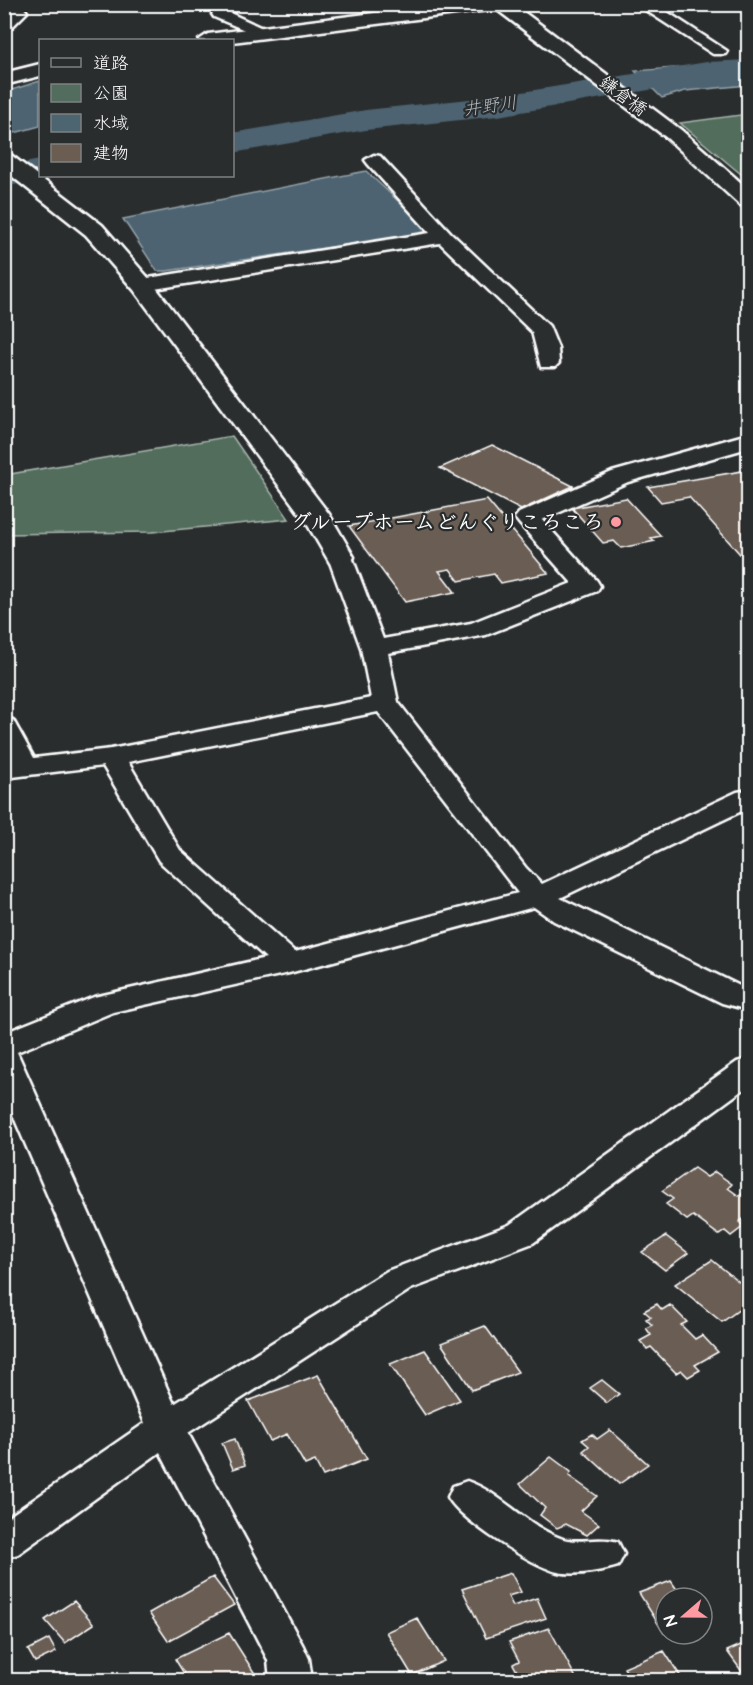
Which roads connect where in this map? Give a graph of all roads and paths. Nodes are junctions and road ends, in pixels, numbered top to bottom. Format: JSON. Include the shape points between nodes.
{"nodes":[{"id":1,"x":13,"y":4,"type":"edge"},
{"id":2,"x":239,"y":4,"type":"edge"},
{"id":3,"x":494,"y":4,"type":"edge"},
{"id":4,"x":501,"y":4,"type":"edge"},
{"id":5,"x":643,"y":4,"type":"edge"},
{"id":6,"x":4,"y":26,"type":"edge"},
{"id":7,"x":265,"y":33,"type":"junction"},
{"id":8,"x":216,"y":39,"type":"edge"},
{"id":9,"x":719,"y":51,"type":"dead end"},
{"id":10,"x":39,"y":70,"type":"edge"},
{"id":11,"x":4,"y":79,"type":"edge"},
{"id":12,"x":4,"y":159,"type":"edge"},
{"id":13,"x":374,"y":160,"type":"dead end"},
{"id":14,"x":748,"y":200,"type":"edge"},
{"id":15,"x":444,"y":237,"type":"junction"},
{"id":16,"x":142,"y":285,"type":"junction"},
{"id":17,"x":548,"y":363,"type":"dead end"},
{"id":18,"x":748,"y":441,"type":"edge"},
{"id":19,"x":340,"y":557,"type":"joint"},
{"id":20,"x":374,"y":648,"type":"junction"},
{"id":21,"x":385,"y":703,"type":"junction"},
{"id":22,"x":4,"y":726,"type":"edge"},
{"id":23,"x":111,"y":757,"type":"junction"},
{"id":24,"x":15,"y":769,"type":"edge"},
{"id":25,"x":747,"y":798,"type":"dead end"},
{"id":26,"x":538,"y":897,"type":"junction"},
{"id":27,"x":289,"y":963,"type":"junction"},
{"id":28,"x":748,"y":1000,"type":"edge"},
{"id":29,"x":4,"y":1045,"type":"edge"},
{"id":30,"x":4,"y":1056,"type":"edge"},
{"id":31,"x":740,"y":1087,"type":"edge"},
{"id":32,"x":166,"y":1428,"type":"junction"},
{"id":33,"x":467,"y":1497,"type":"dead end"},
{"id":34,"x":4,"y":1542,"type":"edge"},
{"id":35,"x":604,"y":1554,"type":"dead end"},
{"id":36,"x":291,"y":1680,"type":"edge"}],
"edges":[{"from":1,"to":6,"type":"street","via":[[19,12]]},
{"from":2,"to":7,"type":"street","via":[[220,14]]},
{"from":3,"to":7,"type":"street"},
{"from":4,"to":14,"type":"street","name":"鎌倉橋","via":[[664,126]]},
{"from":5,"to":9,"type":"street"},
{"from":7,"to":8,"type":"street"},
{"from":10,"to":11,"type":"street"},
{"from":12,"to":16,"type":"street","via":[[94,230]]},
{"from":13,"to":15,"type":"street"},
{"from":15,"to":16,"type":"street"},
{"from":15,"to":17,"type":"street","via":[[542,330]]},
{"from":16,"to":19,"type":"street","via":[[319,520]]},
{"from":18,"to":20,"type":"street","via":[[620,477],[527,518],[588,586],[477,630]]},
{"from":19,"to":20,"type":"street"},
{"from":20,"to":21,"type":"street"},
{"from":21,"to":23,"type":"street"},
{"from":21,"to":26,"type":"street","via":[[492,846]]},
{"from":22,"to":24,"type":"street"},
{"from":23,"to":24,"type":"street"},
{"from":23,"to":27,"type":"street","via":[[169,855]]},
{"from":25,"to":26,"type":"street"},
{"from":26,"to":27,"type":"street"},
{"from":26,"to":28,"type":"street","via":[[575,919]]},
{"from":27,"to":29,"type":"street","via":[[105,1005]]},
{"from":30,"to":32,"type":"street"},
{"from":31,"to":32,"type":"street","via":[[521,1234],[399,1280]]},
{"from":32,"to":34,"type":"street"},
{"from":32,"to":36,"type":"street","via":[[288,1659]]},
{"from":33,"to":35,"type":"street","via":[[524,1537],[560,1556]]}]}
